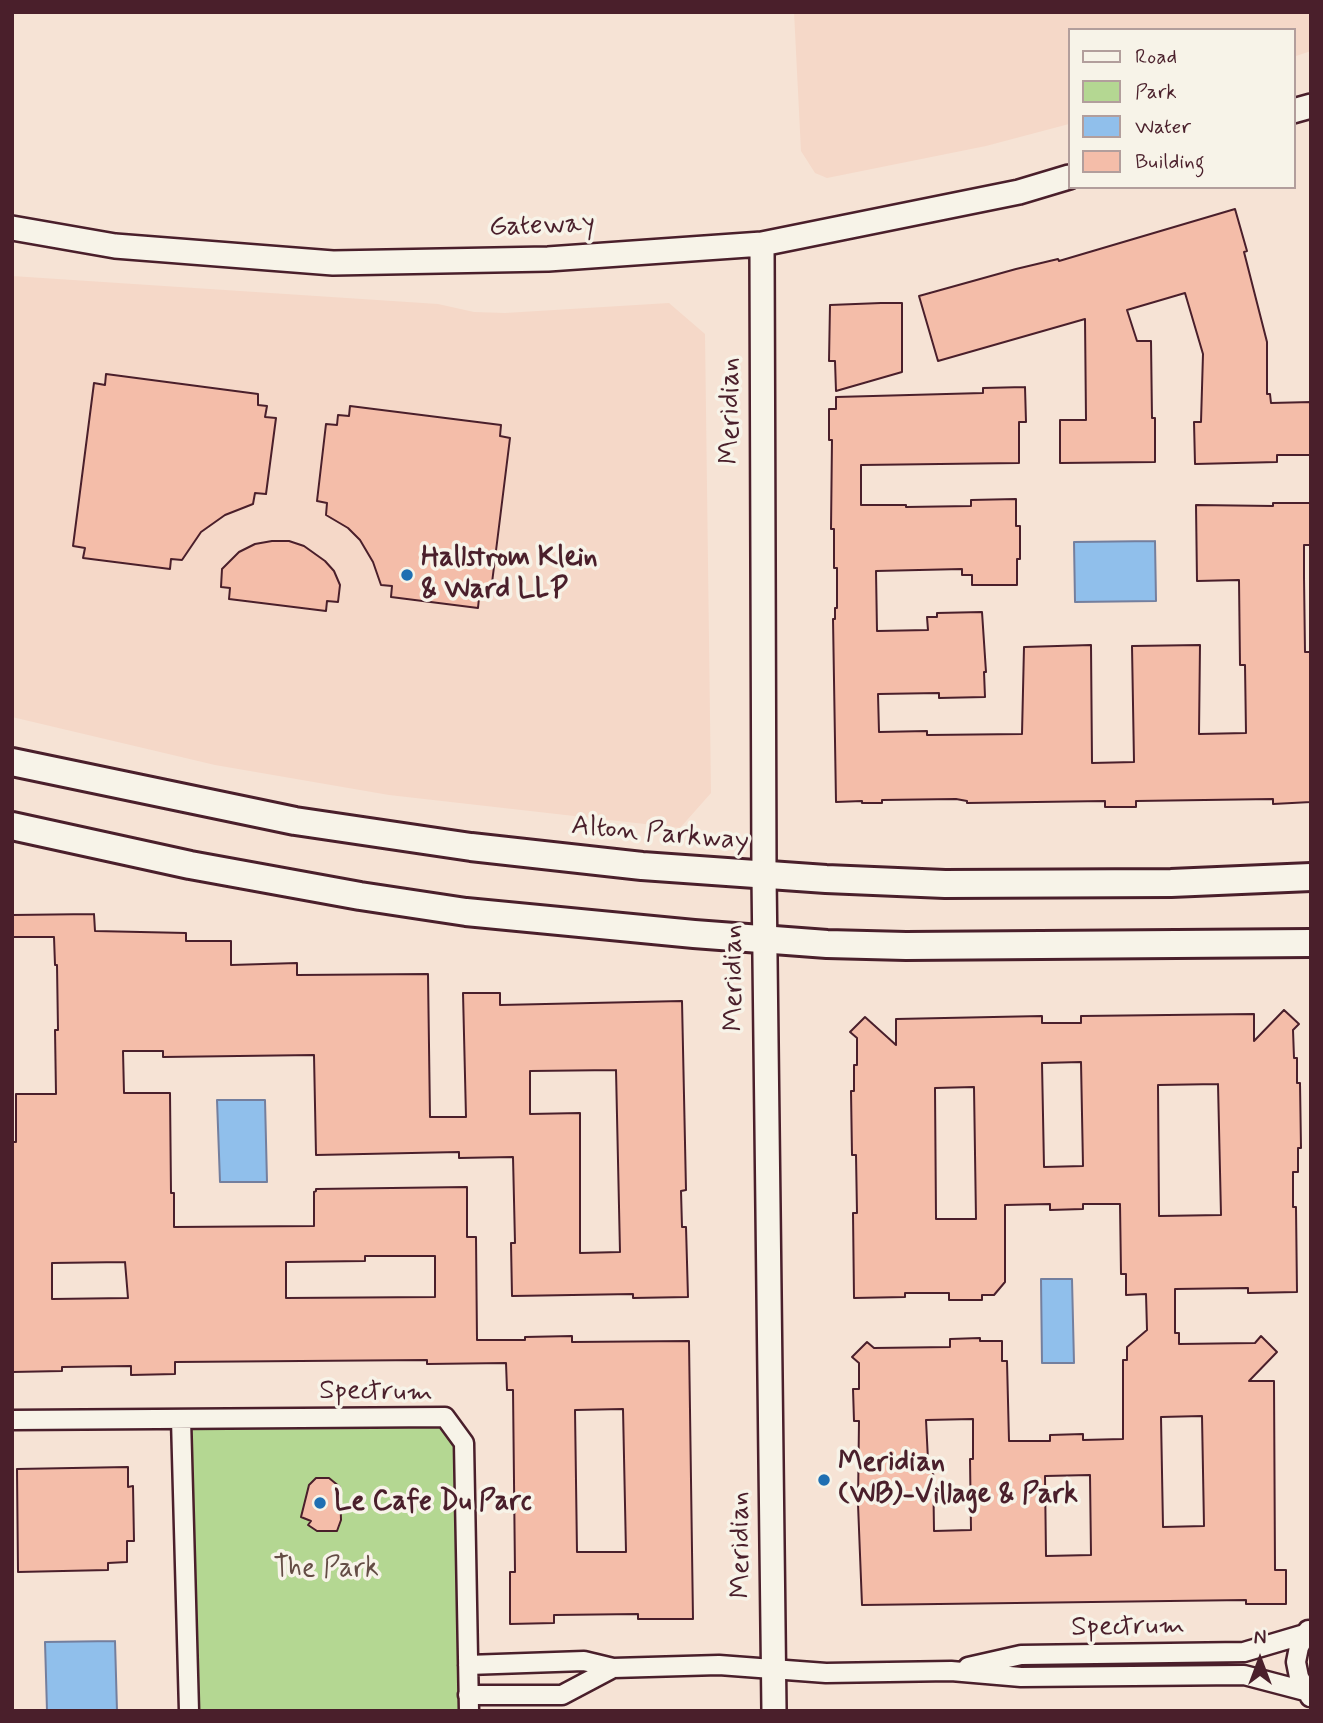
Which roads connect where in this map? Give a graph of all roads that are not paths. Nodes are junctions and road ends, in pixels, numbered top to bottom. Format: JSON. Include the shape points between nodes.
{"nodes":[{"id":1,"x":1068,"y":177,"type":"edge"},
{"id":2,"x":12,"y":228,"type":"edge"},
{"id":3,"x":762,"y":244,"type":"junction"},
{"id":4,"x":12,"y":762,"type":"edge"},
{"id":5,"x":12,"y":826,"type":"edge"},
{"id":6,"x":764,"y":875,"type":"junction"},
{"id":7,"x":1311,"y":877,"type":"edge"},
{"id":8,"x":765,"y":939,"type":"junction"},
{"id":9,"x":1311,"y":943,"type":"edge"},
{"id":10,"x":181,"y":1419,"type":"junction"},
{"id":11,"x":12,"y":1420,"type":"edge"},
{"id":12,"x":1308,"y":1630,"type":"edge"},
{"id":13,"x":468,"y":1665,"type":"junction"},
{"id":14,"x":613,"y":1668,"type":"junction"},
{"id":15,"x":774,"y":1670,"type":"junction"},
{"id":16,"x":951,"y":1671,"type":"junction"},
{"id":17,"x":1308,"y":1694,"type":"edge"},
{"id":18,"x":468,"y":1703,"type":"edge"},
{"id":19,"x":189,"y":1711,"type":"edge"},
{"id":20,"x":774,"y":1711,"type":"edge"}],
"edges":[{"from":1,"to":3,"type":"street","name":"Gateway","via":[[1019,192]]},
{"from":2,"to":3,"type":"street","name":"Gateway","via":[[115,246],[333,263],[535,259]]},
{"from":3,"to":6,"type":"street","name":"Meridian"},
{"from":4,"to":6,"type":"main road","name":"Alton Parkway","via":[[372,833],[565,859]]},
{"from":5,"to":8,"type":"main road","via":[[226,872],[466,912]]},
{"from":6,"to":7,"type":"main road","name":"Alton Parkway","via":[[1045,884]]},
{"from":6,"to":8,"type":"street","name":"Meridian"},
{"from":8,"to":9,"type":"main road","via":[[985,947]]},
{"from":8,"to":15,"type":"street","name":"Meridian"},
{"from":10,"to":11,"type":"street","name":"Spectrum"},
{"from":10,"to":13,"type":"street","name":"Spectrum","via":[[444,1417],[464,1443]]},
{"from":10,"to":19,"type":"street"},
{"from":12,"to":16,"type":"street","name":"Spectrum","via":[[1244,1652],[1021,1656]]},
{"from":12,"to":17,"type":"street","via":[[1296,1662]]},
{"from":13,"to":14,"type":"street","name":"Spectrum","via":[[584,1661]]},
{"from":13,"to":18,"type":"street","name":"Spectrum"},
{"from":14,"to":15,"type":"street","name":"Spectrum","via":[[719,1665]]},
{"from":14,"to":18,"type":"street","name":"Spectrum","via":[[562,1695]]},
{"from":15,"to":16,"type":"street","name":"Spectrum"},
{"from":15,"to":20,"type":"street","name":"Meridian"},
{"from":16,"to":17,"type":"street","name":"Spectrum","via":[[1021,1677],[1244,1675]]}]}
